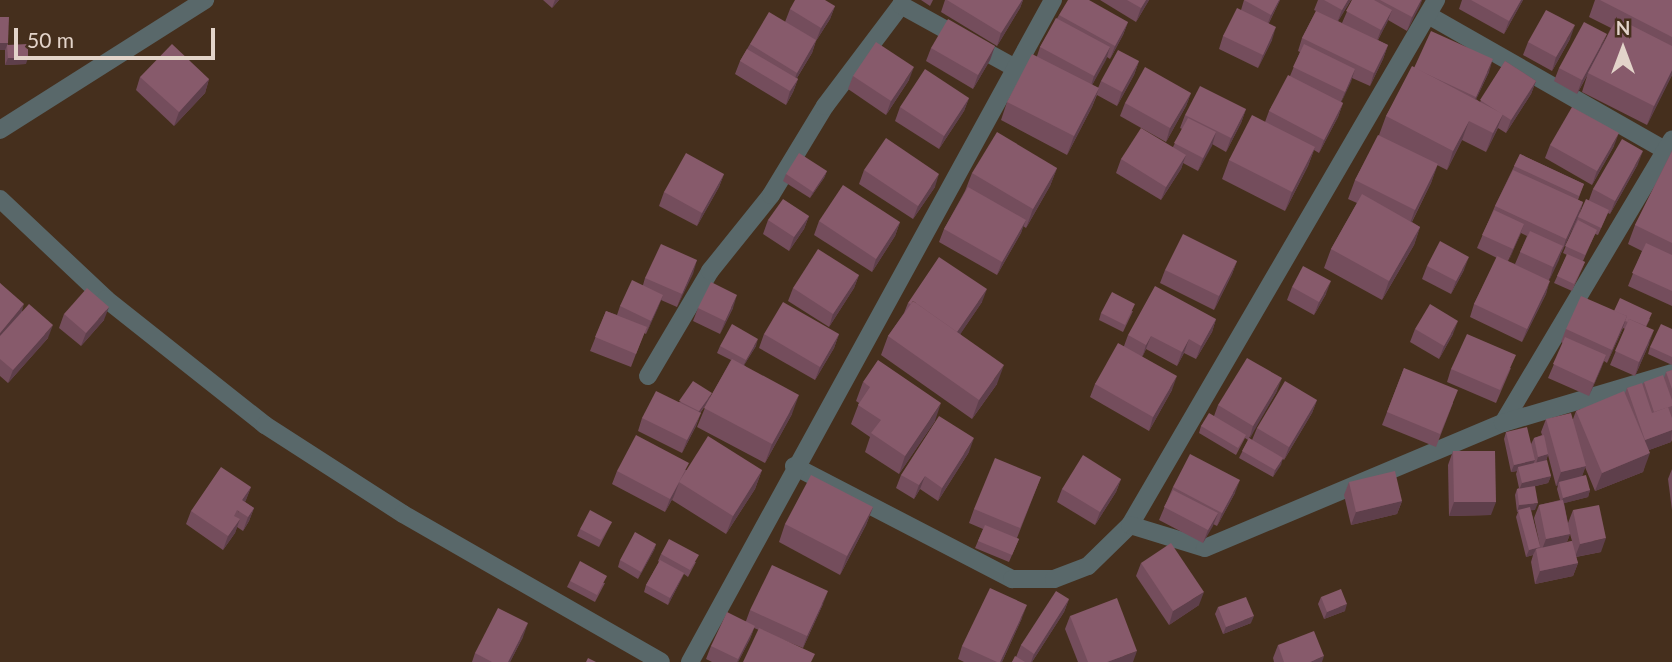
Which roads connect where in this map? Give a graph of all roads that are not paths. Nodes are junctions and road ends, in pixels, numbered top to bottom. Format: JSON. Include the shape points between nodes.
{"nodes":[{"id":1,"x":205,"y":0,"type":"edge"},
{"id":2,"x":1053,"y":0,"type":"edge"},
{"id":3,"x":1432,"y":7,"type":"edge"},
{"id":4,"x":1015,"y":68,"type":"junction"},
{"id":5,"x":0,"y":130,"type":"edge"},
{"id":6,"x":1670,"y":148,"type":"edge"},
{"id":7,"x":0,"y":198,"type":"edge"},
{"id":8,"x":1672,"y":373,"type":"edge"},
{"id":9,"x":648,"y":376,"type":"dead end"},
{"id":10,"x":1503,"y":423,"type":"junction"},
{"id":11,"x":794,"y":466,"type":"junction"},
{"id":12,"x":1130,"y":524,"type":"junction"},
{"id":13,"x":661,"y":662,"type":"edge"},
{"id":14,"x":690,"y":662,"type":"edge"}],
"edges":[{"from":1,"to":5,"type":"street"},
{"from":2,"to":4,"type":"street"},
{"from":3,"to":6,"type":"street"},
{"from":3,"to":12,"type":"street"},
{"from":4,"to":9,"type":"street","via":[[901,5],[825,106],[771,195],[710,271]]},
{"from":4,"to":11,"type":"street"},
{"from":6,"to":10,"type":"street"},
{"from":7,"to":13,"type":"street","via":[[106,299],[265,425],[403,514]]},
{"from":8,"to":10,"type":"street"},
{"from":10,"to":12,"type":"street","via":[[1205,548]]},
{"from":11,"to":12,"type":"street","via":[[1012,579],[1054,579],[1088,566]]},
{"from":11,"to":14,"type":"street"}]}
